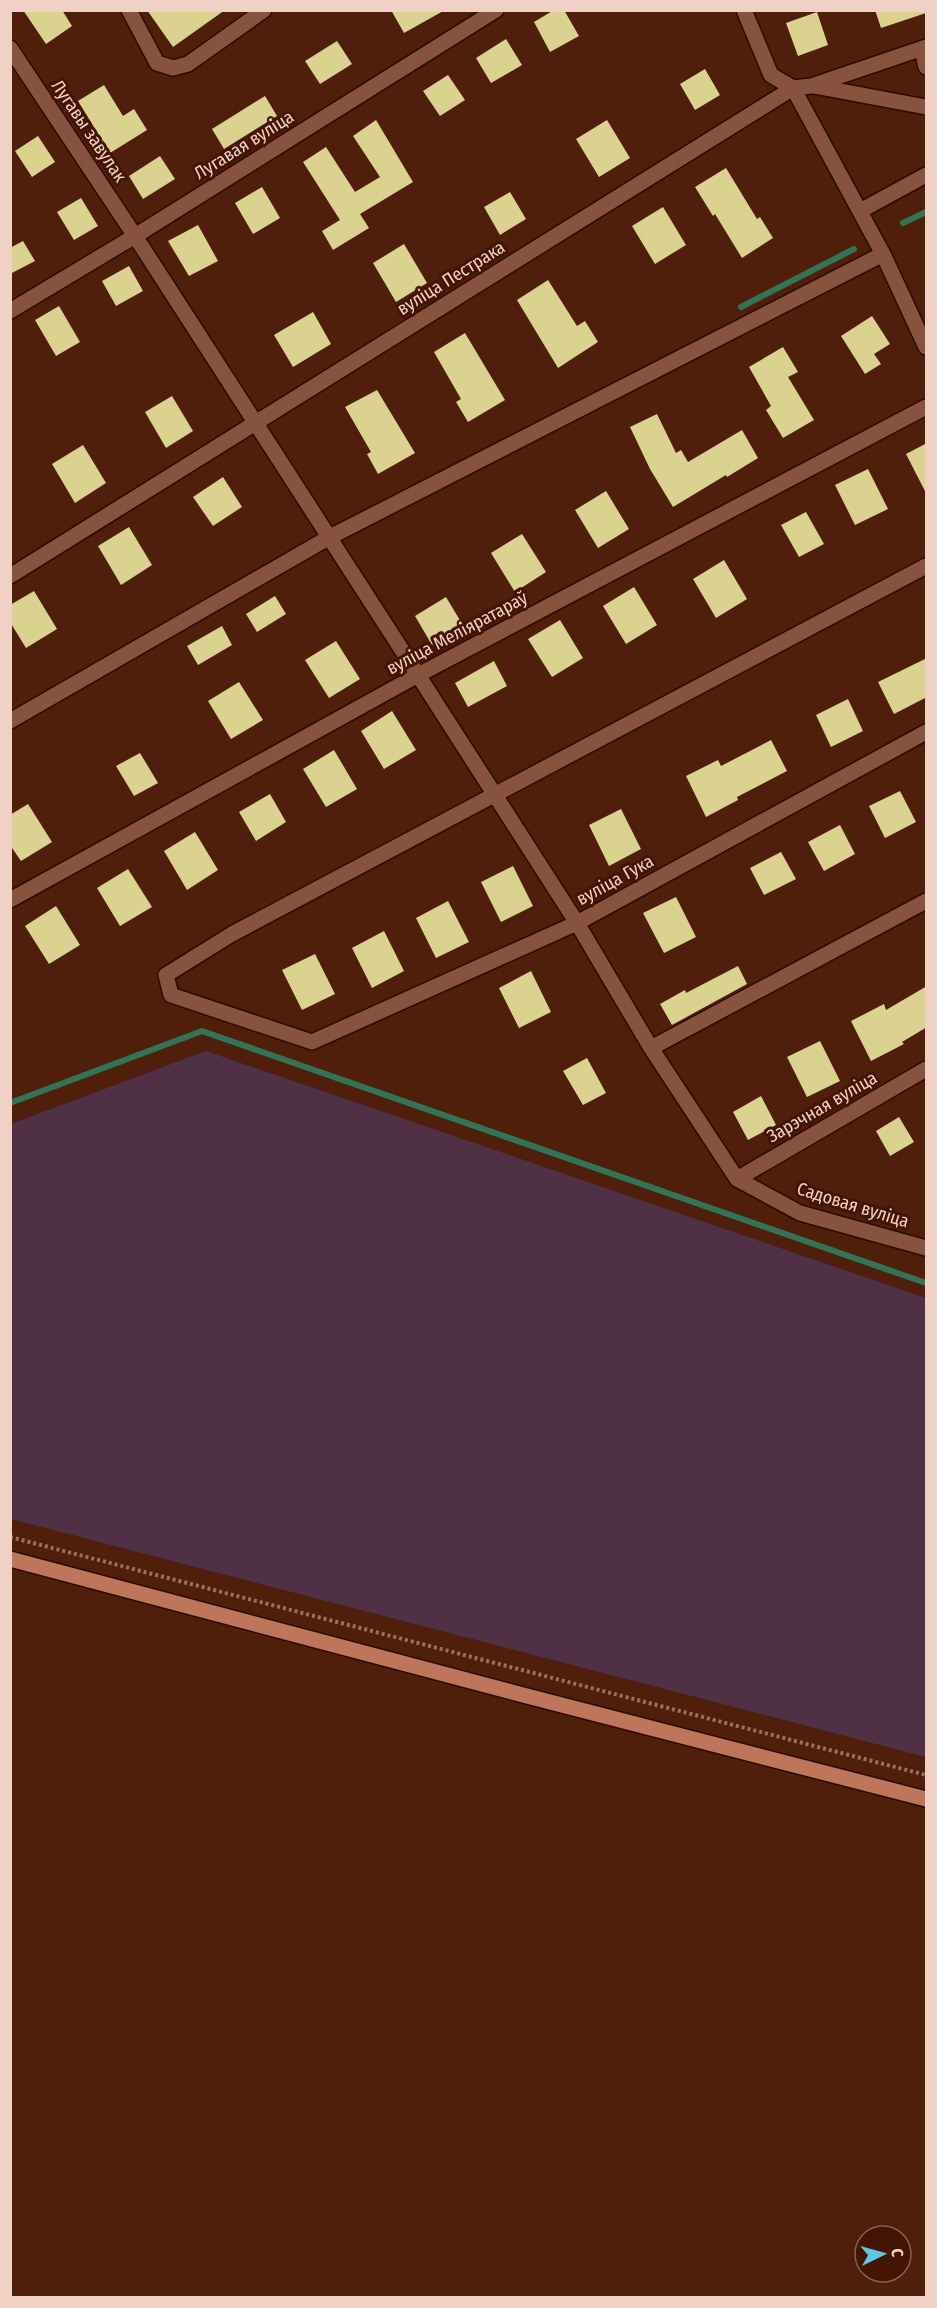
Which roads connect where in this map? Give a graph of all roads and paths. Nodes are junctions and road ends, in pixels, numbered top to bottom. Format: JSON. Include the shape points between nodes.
{"nodes":[{"id":1,"x":129,"y":10,"type":"edge"},
{"id":2,"x":264,"y":10,"type":"edge"},
{"id":3,"x":496,"y":10,"type":"edge"},
{"id":4,"x":744,"y":10,"type":"edge"},
{"id":5,"x":10,"y":48,"type":"edge"},
{"id":6,"x":924,"y":48,"type":"edge"},
{"id":7,"x":927,"y":67,"type":"edge"},
{"id":8,"x":812,"y":86,"type":"junction"},
{"id":9,"x":793,"y":88,"type":"junction"},
{"id":10,"x":927,"y":107,"type":"edge"},
{"id":11,"x":927,"y":175,"type":"edge"},
{"id":12,"x":860,"y":211,"type":"junction"},
{"id":13,"x":135,"y":236,"type":"junction"},
{"id":14,"x":883,"y":254,"type":"junction"},
{"id":15,"x":10,"y":311,"type":"edge"},
{"id":16,"x":927,"y":347,"type":"edge"},
{"id":17,"x":927,"y":407,"type":"edge"},
{"id":18,"x":254,"y":423,"type":"junction"},
{"id":19,"x":328,"y":538,"type":"junction"},
{"id":20,"x":927,"y":566,"type":"edge"},
{"id":21,"x":10,"y":576,"type":"edge"},
{"id":22,"x":418,"y":675,"type":"junction"},
{"id":23,"x":10,"y":721,"type":"edge"},
{"id":24,"x":927,"y":732,"type":"edge"},
{"id":25,"x":494,"y":796,"type":"junction"},
{"id":26,"x":10,"y":900,"type":"edge"},
{"id":27,"x":927,"y":901,"type":"edge"},
{"id":28,"x":577,"y":923,"type":"junction"},
{"id":29,"x":651,"y":1048,"type":"junction"},
{"id":30,"x":927,"y":1069,"type":"edge"},
{"id":31,"x":737,"y":1179,"type":"junction"},
{"id":32,"x":927,"y":1248,"type":"edge"},
{"id":33,"x":10,"y":1538,"type":"edge"},
{"id":34,"x":10,"y":1559,"type":"edge"},
{"id":35,"x":927,"y":1775,"type":"edge"},
{"id":36,"x":927,"y":1799,"type":"edge"}],
"edges":[{"from":1,"to":2,"type":"street","via":[[157,63],[173,68],[188,64]]},
{"from":3,"to":13,"type":"street","name":"Лугавая вуліца"},
{"from":4,"to":9,"type":"street","via":[[771,75]]},
{"from":5,"to":13,"type":"street","name":"Лугавы завулак"},
{"from":6,"to":7,"type":"street"},
{"from":6,"to":8,"type":"street","name":"вуліца Пестрака"},
{"from":8,"to":9,"type":"street","name":"вуліца Пестрака"},
{"from":8,"to":10,"type":"street"},
{"from":9,"to":12,"type":"street"},
{"from":9,"to":18,"type":"street","name":"вуліца Пестрака"},
{"from":11,"to":12,"type":"street"},
{"from":12,"to":14,"type":"street"},
{"from":13,"to":15,"type":"street","name":"Лугавая вуліца"},
{"from":13,"to":18,"type":"street","name":"Лугавы завулак"},
{"from":14,"to":16,"type":"street"},
{"from":14,"to":19,"type":"street"},
{"from":17,"to":22,"type":"street","name":"вуліца Меліяратараў"},
{"from":18,"to":19,"type":"street","name":"Лугавы завулак"},
{"from":18,"to":21,"type":"street","name":"вуліца Пестрака"},
{"from":19,"to":22,"type":"street","name":"Лугавы завулак"},
{"from":19,"to":23,"type":"street"},
{"from":20,"to":25,"type":"street"},
{"from":22,"to":25,"type":"street","name":"Лугавы завулак"},
{"from":22,"to":26,"type":"street","name":"вуліца Меліяратараў"},
{"from":24,"to":28,"type":"street","name":"вуліца Гука"},
{"from":25,"to":28,"type":"street","name":"Лугавы завулак"},
{"from":25,"to":28,"type":"street","name":"вуліца Гука","via":[[232,934],[166,975],[171,995],[312,1042]]},
{"from":27,"to":29,"type":"street"},
{"from":28,"to":29,"type":"street","name":"Лугавы завулак"},
{"from":29,"to":31,"type":"street","name":"Лугавы завулак"},
{"from":30,"to":31,"type":"street","name":"Зарэчная вуліца"},
{"from":31,"to":32,"type":"street","name":"Садовая вуліца","via":[[800,1213]]},
{"from":33,"to":35,"type":"path"},
{"from":34,"to":36,"type":"main road"}]}
